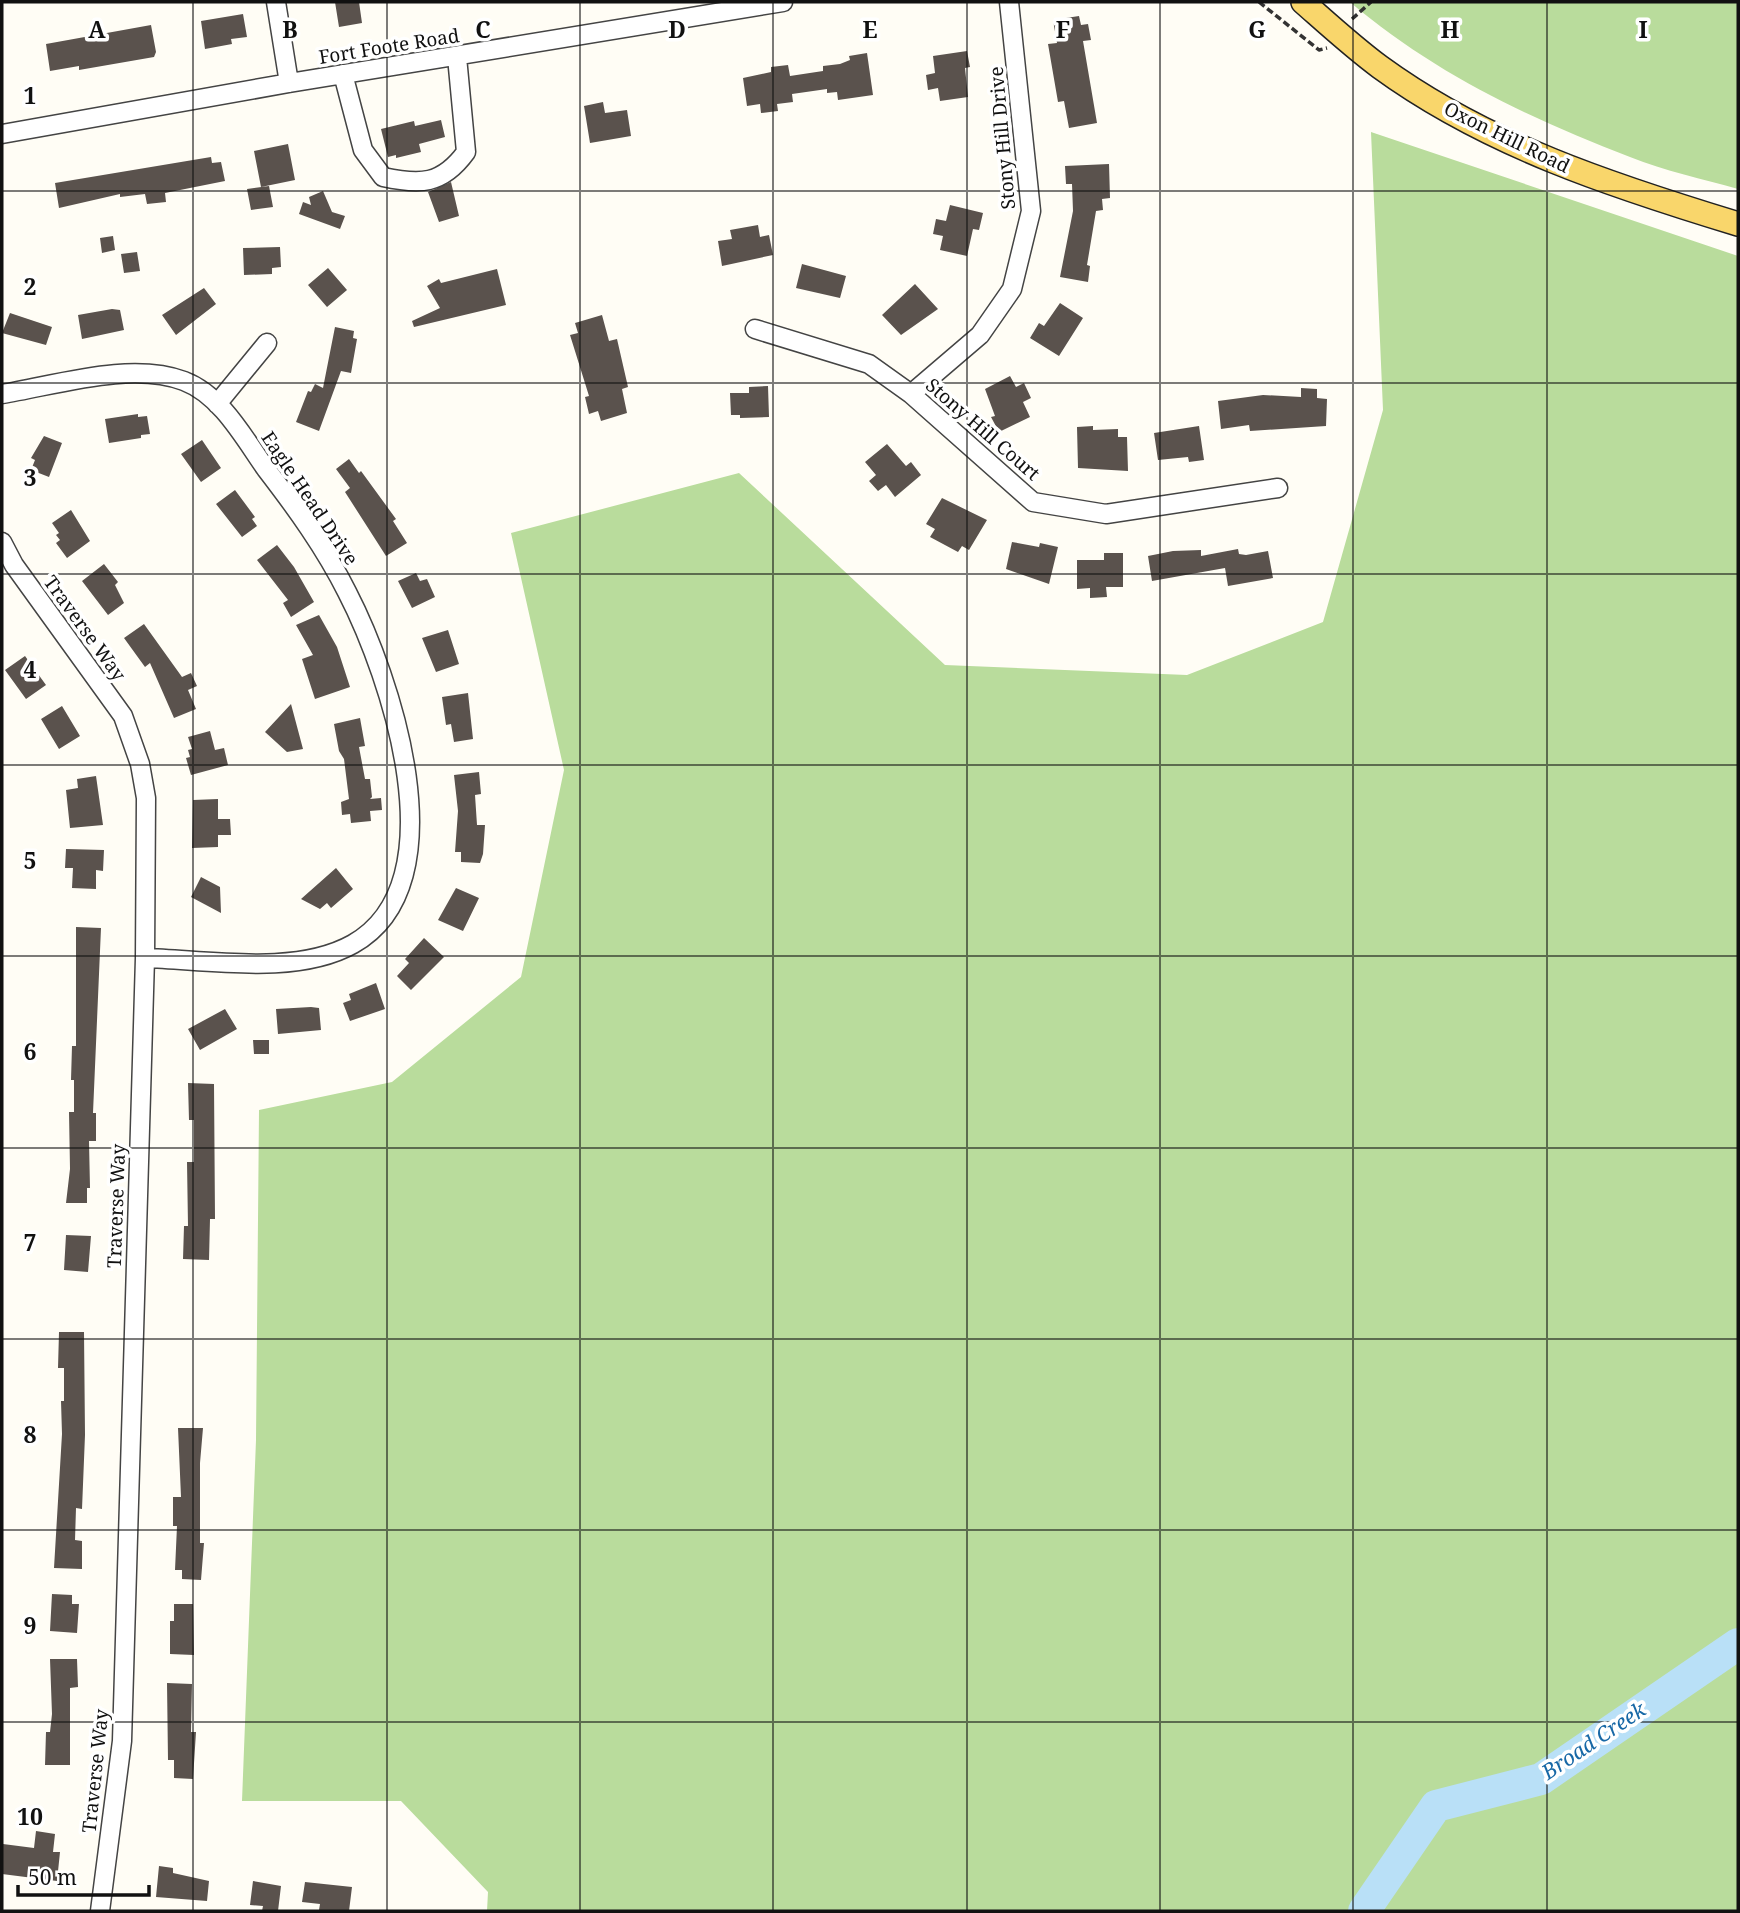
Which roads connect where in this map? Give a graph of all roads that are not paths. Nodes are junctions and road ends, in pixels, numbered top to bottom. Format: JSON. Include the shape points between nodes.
{"nodes":[{"id":1,"x":276,"y":2,"type":"edge"},
{"id":2,"x":783,"y":2,"type":"edge"},
{"id":3,"x":1009,"y":2,"type":"edge"},
{"id":4,"x":1303,"y":2,"type":"edge"},
{"id":5,"x":457,"y":57,"type":"junction"},
{"id":6,"x":343,"y":75,"type":"junction"},
{"id":7,"x":289,"y":83,"type":"junction"},
{"id":8,"x":2,"y":134,"type":"edge"},
{"id":9,"x":1738,"y":224,"type":"edge"},
{"id":10,"x":755,"y":329,"type":"dead end"},
{"id":11,"x":267,"y":343,"type":"dead end"},
{"id":12,"x":2,"y":394,"type":"edge"},
{"id":13,"x":911,"y":394,"type":"junction"},
{"id":14,"x":217,"y":404,"type":"junction"},
{"id":15,"x":1278,"y":488,"type":"dead end"},
{"id":16,"x":2,"y":542,"type":"edge"},
{"id":17,"x":145,"y":958,"type":"junction"},
{"id":18,"x":100,"y":1911,"type":"edge"}],
"edges":[{"from":1,"to":7,"type":"street"},
{"from":2,"to":5,"type":"street","name":"Fort Foote Road"},
{"from":3,"to":13,"type":"street","name":"Stony Hill Drive","via":[[1031,211],[1012,289],[980,334]]},
{"from":4,"to":9,"type":"main road","name":"Oxon Hill Road","via":[[1381,67],[1518,147],[1618,187]]},
{"from":5,"to":6,"type":"street","name":"Fort Foote Road"},
{"from":5,"to":6,"type":"street","via":[[466,152],[453,170],[416,184],[383,177],[363,150]]},
{"from":6,"to":7,"type":"street","name":"Fort Foote Road"},
{"from":7,"to":8,"type":"street","name":"Fort Foote Road"},
{"from":10,"to":13,"type":"street","name":"Stony Hill Court","via":[[869,364]]},
{"from":11,"to":14,"type":"street"},
{"from":12,"to":14,"type":"street","name":"Eagle Head Drive","via":[[132,372],[184,381]]},
{"from":13,"to":15,"type":"street","name":"Stony Hill Court","via":[[1033,502],[1106,514]]},
{"from":14,"to":17,"type":"street","name":"Eagle Head Drive","via":[[329,558],[364,628],[400,733],[409,851],[402,879],[380,920],[355,943],[326,957],[274,962]]},
{"from":16,"to":17,"type":"street","name":"Traverse Way","via":[[123,716],[133,739],[146,798]]},
{"from":17,"to":18,"type":"street","name":"Traverse Way","via":[[122,1741]]}]}
